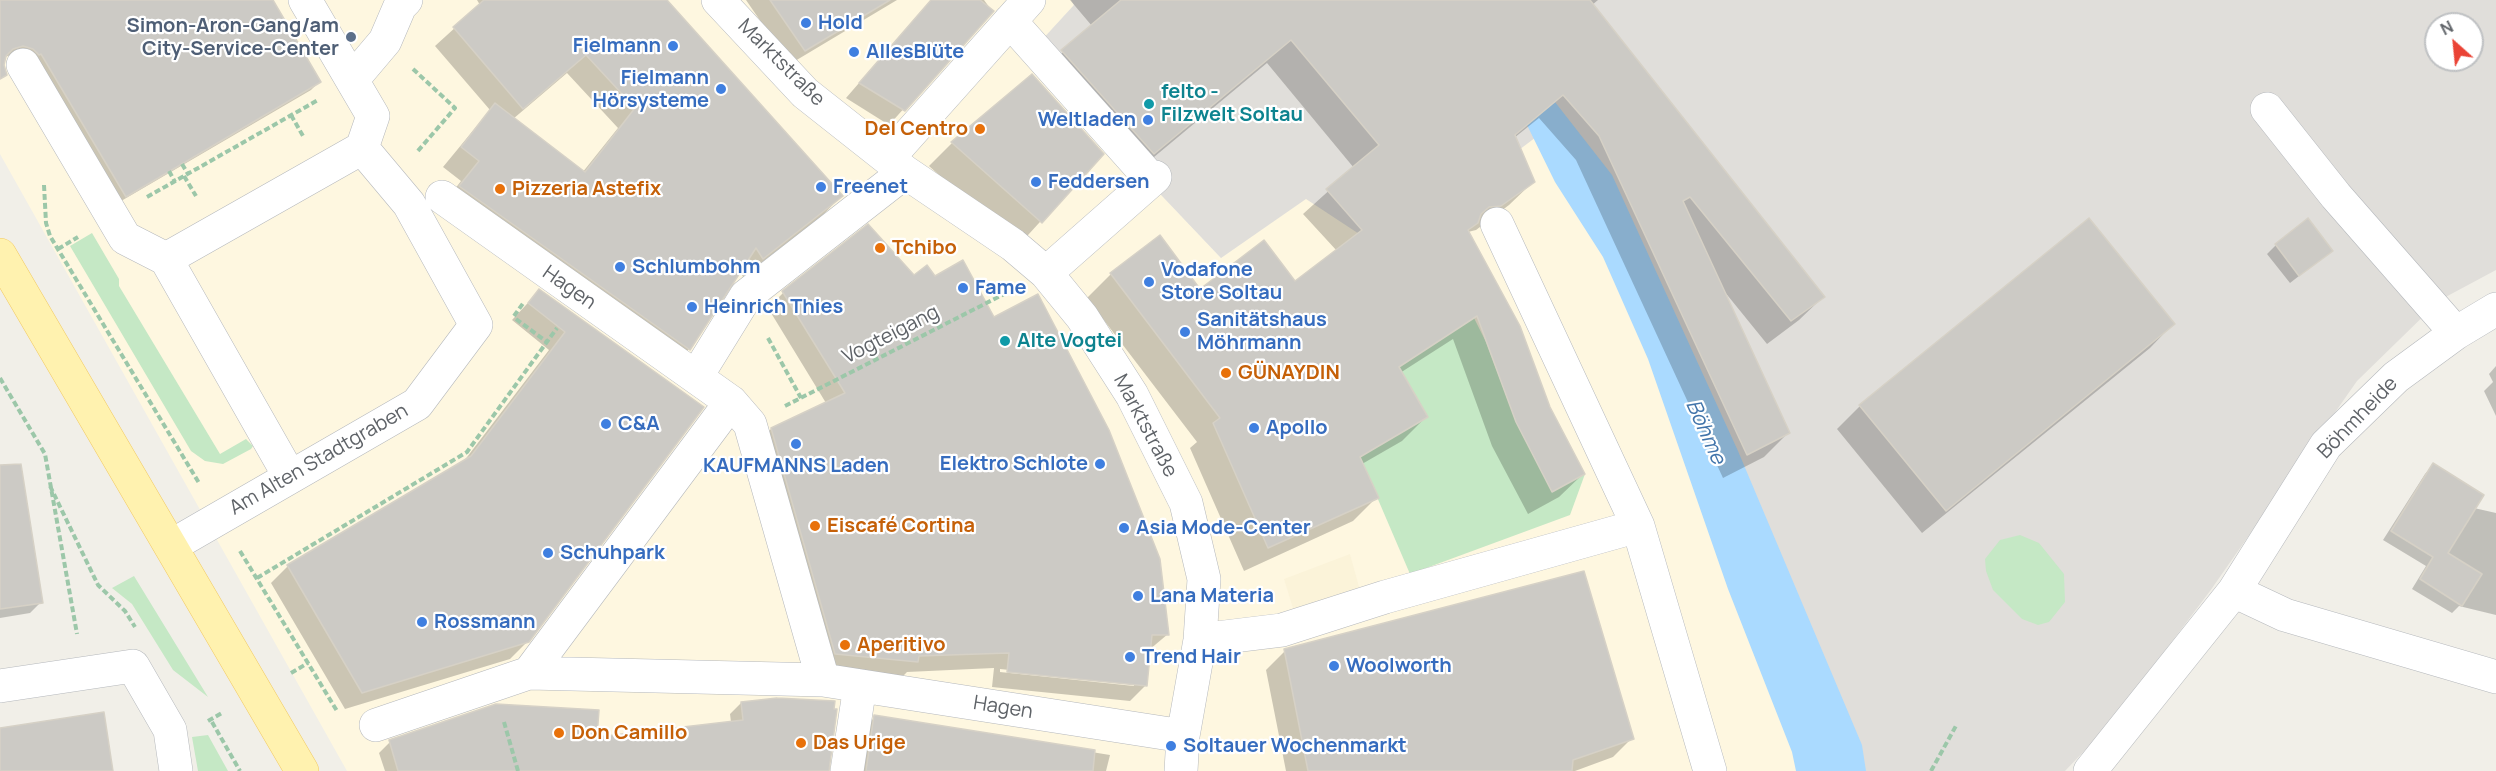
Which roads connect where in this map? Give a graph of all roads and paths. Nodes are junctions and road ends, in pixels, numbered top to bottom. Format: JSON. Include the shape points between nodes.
{"nodes":[{"id":1,"x":305,"y":0,"type":"edge"},
{"id":2,"x":406,"y":0,"type":"edge"},
{"id":3,"x":718,"y":0,"type":"edge"},
{"id":4,"x":1020,"y":11,"type":"edge"},
{"id":5,"x":23,"y":65,"type":"dead end"},
{"id":6,"x":352,"y":80,"type":"junction"},
{"id":7,"x":313,"y":102,"type":"dead end"},
{"id":8,"x":455,"y":108,"type":"dead end"},
{"id":9,"x":2266,"y":109,"type":"dead end"},
{"id":10,"x":291,"y":115,"type":"junction"},
{"id":11,"x":309,"y":144,"type":"dead end"},
{"id":12,"x":362,"y":148,"type":"junction"},
{"id":13,"x":182,"y":164,"type":"dead end"},
{"id":14,"x":897,"y":165,"type":"junction"},
{"id":15,"x":169,"y":171,"type":"dead end"},
{"id":16,"x":186,"y":175,"type":"junction"},
{"id":17,"x":42,"y":178,"type":"dead end"},
{"id":18,"x":175,"y":182,"type":"junction"},
{"id":19,"x":390,"y":182,"type":"junction"},
{"id":20,"x":442,"y":197,"type":"dead end"},
{"id":21,"x":202,"y":206,"type":"dead end"},
{"id":22,"x":113,"y":217,"type":"junction"},
{"id":23,"x":1497,"y":224,"type":"dead end"},
{"id":24,"x":0,"y":255,"type":"edge"},
{"id":25,"x":166,"y":259,"type":"junction"},
{"id":26,"x":1046,"y":273,"type":"junction"},
{"id":27,"x":746,"y":296,"type":"junction"},
{"id":28,"x":580,"y":297,"type":"junction"},
{"id":29,"x":2496,"y":309,"type":"edge"},
{"id":30,"x":513,"y":317,"type":"dead end"},
{"id":31,"x":2456,"y":333,"type":"junction"},
{"id":32,"x":547,"y":342,"type":"junction"},
{"id":33,"x":696,"y":377,"type":"junction"},
{"id":34,"x":0,"y":378,"type":"edge"},
{"id":35,"x":801,"y":398,"type":"junction"},
{"id":36,"x":740,"y":413,"type":"junction"},
{"id":37,"x":290,"y":477,"type":"junction"},
{"id":38,"x":50,"y":486,"type":"junction"},
{"id":39,"x":220,"y":517,"type":"junction"},
{"id":40,"x":1638,"y":526,"type":"junction"},
{"id":41,"x":171,"y":546,"type":"junction"},
{"id":42,"x":257,"y":578,"type":"junction"},
{"id":43,"x":2234,"y":591,"type":"junction"},
{"id":44,"x":136,"y":628,"type":"dead end"},
{"id":45,"x":78,"y":640,"type":"dead end"},
{"id":46,"x":1200,"y":640,"type":"junction"},
{"id":47,"x":308,"y":663,"type":"dead end"},
{"id":48,"x":529,"y":673,"type":"junction"},
{"id":49,"x":2496,"y":677,"type":"edge"},
{"id":50,"x":823,"y":681,"type":"junction"},
{"id":51,"x":0,"y":686,"type":"edge"},
{"id":52,"x":860,"y":686,"type":"junction"},
{"id":53,"x":493,"y":687,"type":"junction"},
{"id":54,"x":210,"y":719,"type":"dead end"},
{"id":55,"x":1957,"y":724,"type":"dead end"},
{"id":56,"x":376,"y":725,"type":"dead end"},
{"id":57,"x":1183,"y":736,"type":"junction"},
{"id":58,"x":176,"y":771,"type":"edge"},
{"id":59,"x":240,"y":771,"type":"edge"},
{"id":60,"x":302,"y":771,"type":"edge"},
{"id":61,"x":518,"y":771,"type":"edge"},
{"id":62,"x":847,"y":771,"type":"edge"},
{"id":63,"x":1181,"y":771,"type":"edge"},
{"id":64,"x":1710,"y":771,"type":"edge"},
{"id":65,"x":1931,"y":771,"type":"edge"},
{"id":66,"x":2090,"y":771,"type":"edge"}],
"edges":[{"from":1,"to":6,"type":"street"},
{"from":2,"to":6,"type":"street","via":[[385,41]]},
{"from":3,"to":14,"type":"street","name":"Marktstraße","via":[[805,93]]},
{"from":4,"to":14,"type":"street"},
{"from":4,"to":26,"type":"street","via":[[1153,178]]},
{"from":5,"to":22,"type":"street"},
{"from":6,"to":12,"type":"street","via":[[373,116]]},
{"from":7,"to":10,"type":"path"},
{"from":8,"to":19,"type":"path"},
{"from":9,"to":31,"type":"street"},
{"from":10,"to":11,"type":"path"},
{"from":10,"to":16,"type":"path"},
{"from":12,"to":19,"type":"street","name":"Am Alten Stadtgraben"},
{"from":12,"to":25,"type":"street"},
{"from":13,"to":16,"type":"path"},
{"from":14,"to":26,"type":"street","name":"Marktstraße","via":[[1013,245]]},
{"from":14,"to":27,"type":"street"},
{"from":15,"to":18,"type":"path"},
{"from":16,"to":18,"type":"path"},
{"from":16,"to":21,"type":"path"},
{"from":17,"to":39,"type":"path","via":[[50,236]]},
{"from":18,"to":22,"type":"path"},
{"from":19,"to":37,"type":"street","name":"Am Alten Stadtgraben","via":[[409,204],[476,325],[417,404]]},
{"from":20,"to":28,"type":"street","name":"Hagen"},
{"from":22,"to":25,"type":"street","via":[[125,238]]},
{"from":23,"to":40,"type":"street"},
{"from":24,"to":41,"type":"main road"},
{"from":25,"to":37,"type":"street"},
{"from":26,"to":35,"type":"path","name":"Vogteigang"},
{"from":26,"to":46,"type":"street","name":"Marktstraße","via":[[1082,317],[1132,395],[1186,503],[1204,579]]},
{"from":27,"to":33,"type":"street"},
{"from":27,"to":35,"type":"path"},
{"from":28,"to":32,"type":"path"},
{"from":28,"to":33,"type":"street","name":"Hagen"},
{"from":29,"to":31,"type":"street","name":"Böhmheide"},
{"from":30,"to":32,"type":"path"},
{"from":31,"to":43,"type":"street","name":"Böhmheide","via":[[2396,376],[2326,445]]},
{"from":32,"to":42,"type":"path","via":[[467,452]]},
{"from":33,"to":36,"type":"street","name":"Hagen"},
{"from":34,"to":38,"type":"path","via":[[45,454]]},
{"from":35,"to":36,"type":"path","name":"Vogteigang"},
{"from":36,"to":48,"type":"street"},
{"from":36,"to":50,"type":"street"},
{"from":37,"to":39,"type":"street","name":"Am Alten Stadtgraben"},
{"from":38,"to":44,"type":"path","via":[[98,585],[125,610]]},
{"from":38,"to":45,"type":"path"},
{"from":39,"to":41,"type":"street","name":"Am Alten Stadtgraben"},
{"from":39,"to":42,"type":"path"},
{"from":40,"to":46,"type":"street","via":[[1282,630]]},
{"from":40,"to":64,"type":"street"},
{"from":41,"to":60,"type":"main road"},
{"from":42,"to":47,"type":"path"},
{"from":43,"to":49,"type":"street","via":[[2285,615]]},
{"from":43,"to":66,"type":"street","name":"Böhmheide"},
{"from":46,"to":57,"type":"street","name":"Marktstraße"},
{"from":48,"to":50,"type":"street","name":"Hagen"},
{"from":48,"to":53,"type":"street","name":"Hagen"},
{"from":50,"to":52,"type":"street","name":"Hagen"},
{"from":51,"to":58,"type":"street","via":[[134,666],[170,730]]},
{"from":52,"to":57,"type":"street","name":"Hagen"},
{"from":52,"to":62,"type":"street"},
{"from":53,"to":56,"type":"street","name":"Hagen"},
{"from":53,"to":61,"type":"path"},
{"from":54,"to":59,"type":"path"},
{"from":55,"to":65,"type":"path"},
{"from":57,"to":63,"type":"street","name":"Marktstraße"}]}
